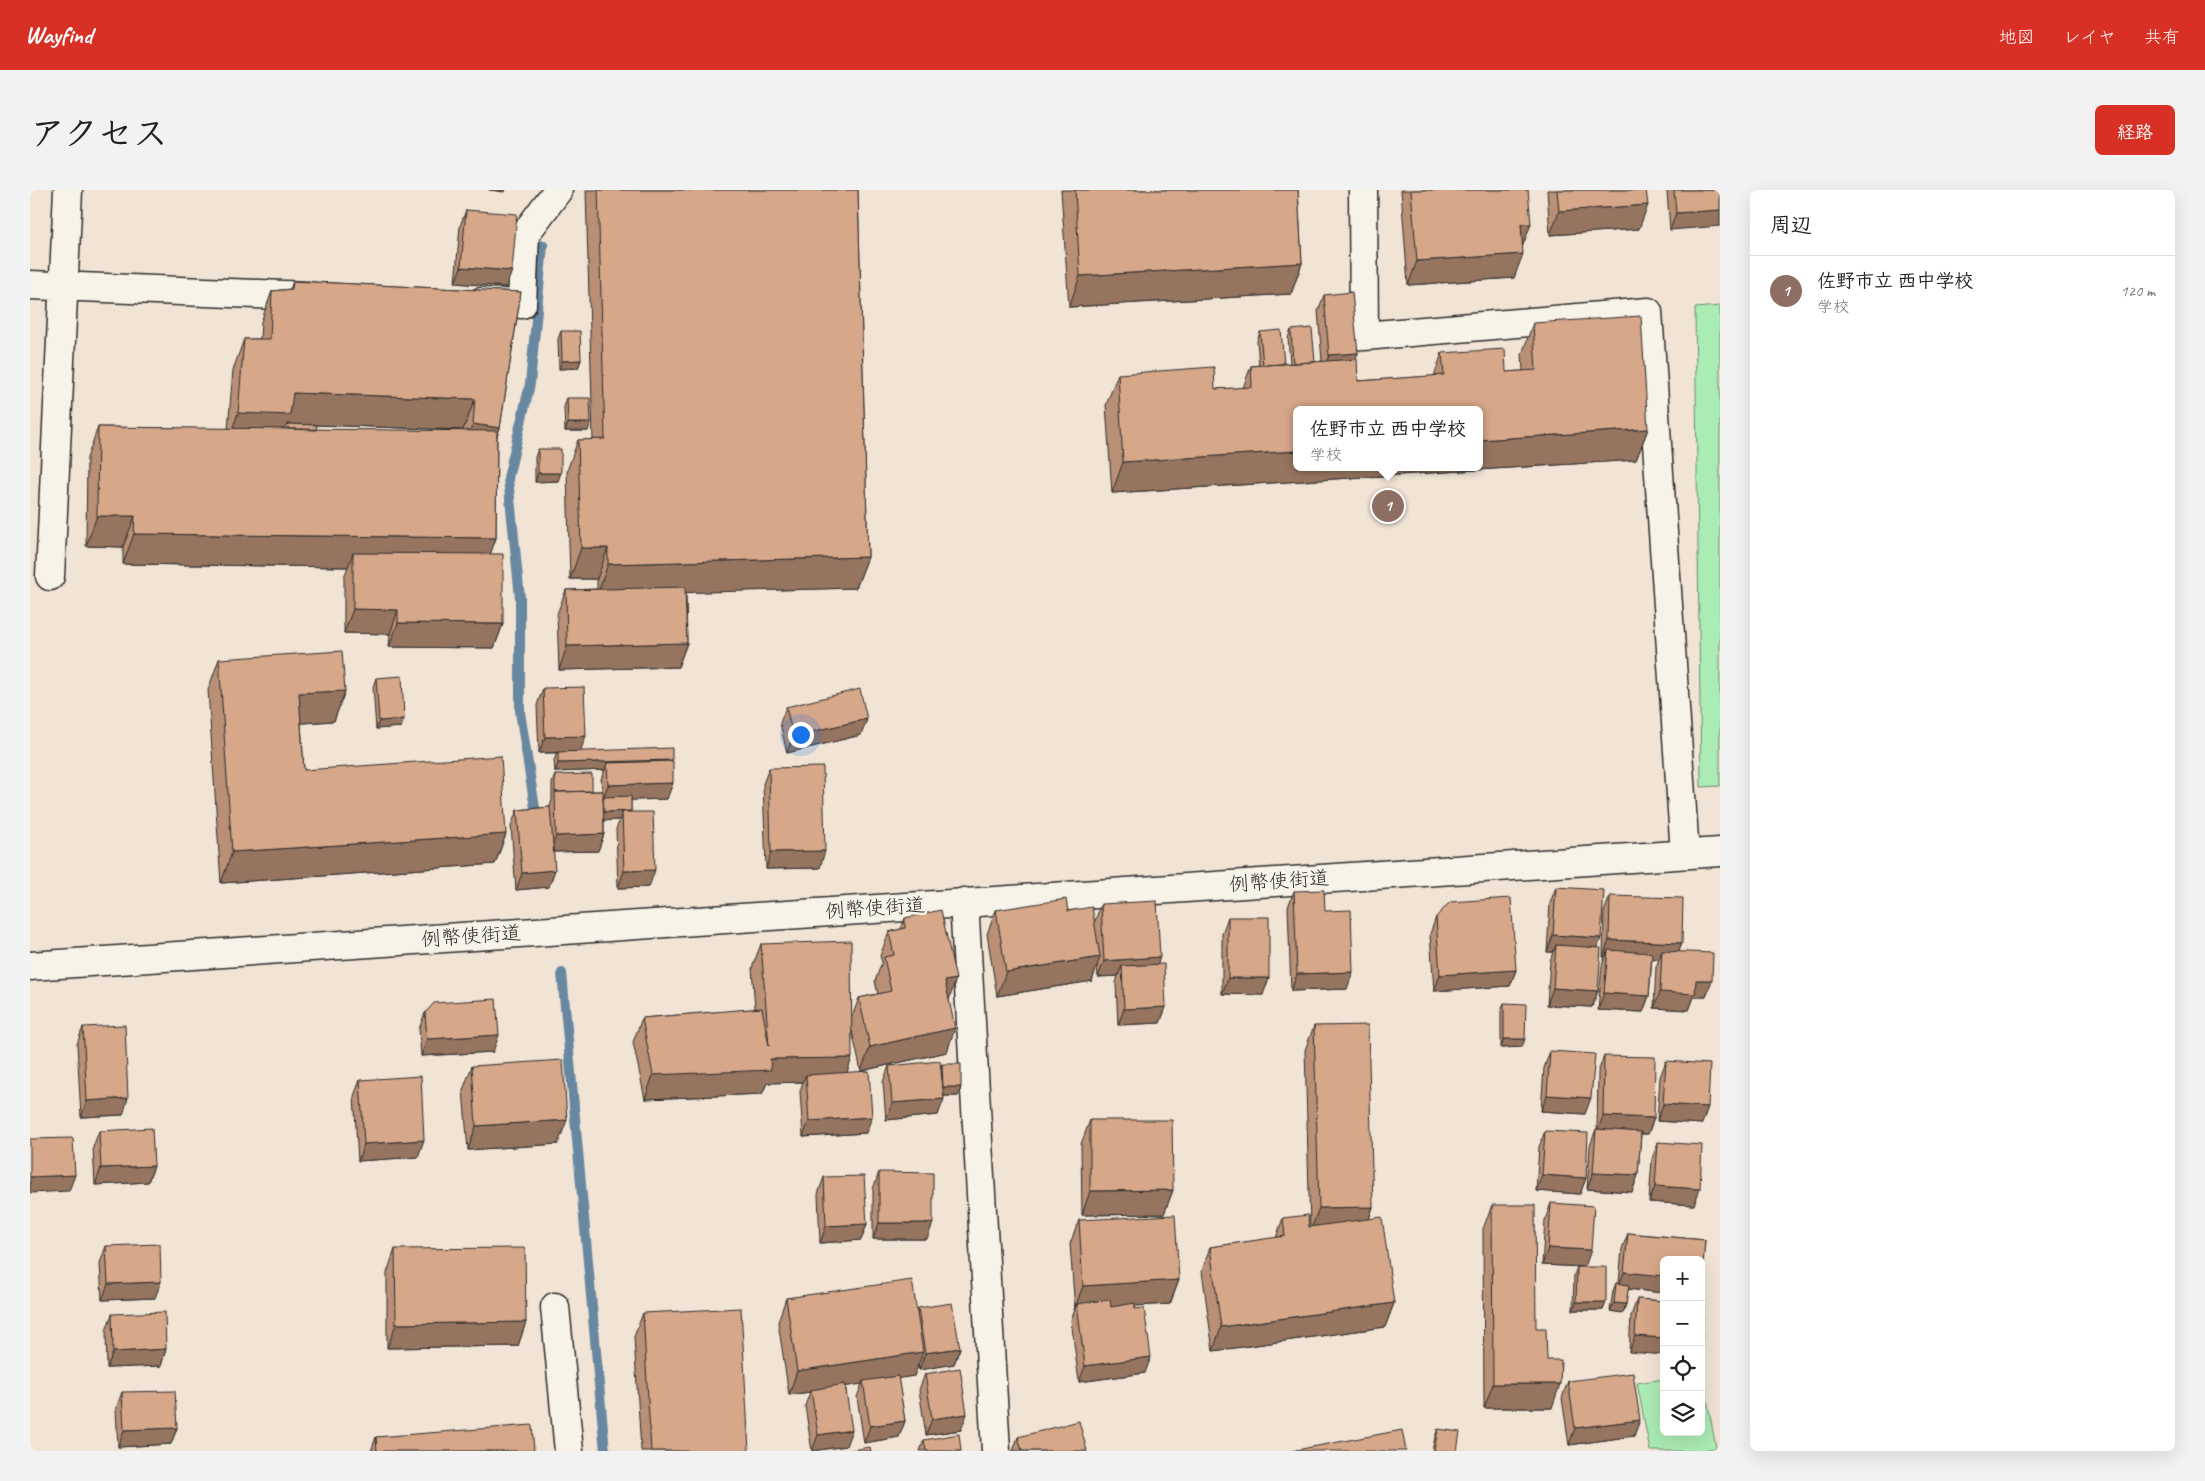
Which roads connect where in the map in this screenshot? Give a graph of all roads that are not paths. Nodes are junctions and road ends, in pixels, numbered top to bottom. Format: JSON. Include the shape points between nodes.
{"nodes":[{"id":1,"x":68,"y":190,"type":"edge"},
{"id":2,"x":558,"y":190,"type":"edge"},
{"id":3,"x":1363,"y":190,"type":"edge"},
{"id":4,"x":30,"y":285,"type":"edge"},
{"id":5,"x":64,"y":287,"type":"junction"},
{"id":6,"x":333,"y":297,"type":"edge"},
{"id":7,"x":452,"y":301,"type":"edge"},
{"id":8,"x":50,"y":576,"type":"dead end"},
{"id":9,"x":1720,"y":852,"type":"edge"},
{"id":10,"x":1685,"y":854,"type":"junction"},
{"id":11,"x":964,"y":902,"type":"junction"},
{"id":12,"x":30,"y":966,"type":"edge"},
{"id":13,"x":555,"y":1306,"type":"dead end"},
{"id":14,"x":569,"y":1451,"type":"edge"},
{"id":15,"x":996,"y":1451,"type":"edge"}],
"edges":[{"from":1,"to":5,"type":"main road"},
{"from":2,"to":7,"type":"main road","via":[[525,234],[522,304]]},
{"from":3,"to":10,"type":"main road","via":[[1364,336],[1648,312]]},
{"from":4,"to":5,"type":"main road"},
{"from":5,"to":6,"type":"main road"},
{"from":5,"to":8,"type":"main road"},
{"from":9,"to":10,"type":"main road","name":"例幣使街道"},
{"from":10,"to":11,"type":"main road","name":"例幣使街道"},
{"from":11,"to":12,"type":"main road","name":"例幣使街道"},
{"from":11,"to":15,"type":"main road"},
{"from":13,"to":14,"type":"main road"}]}
